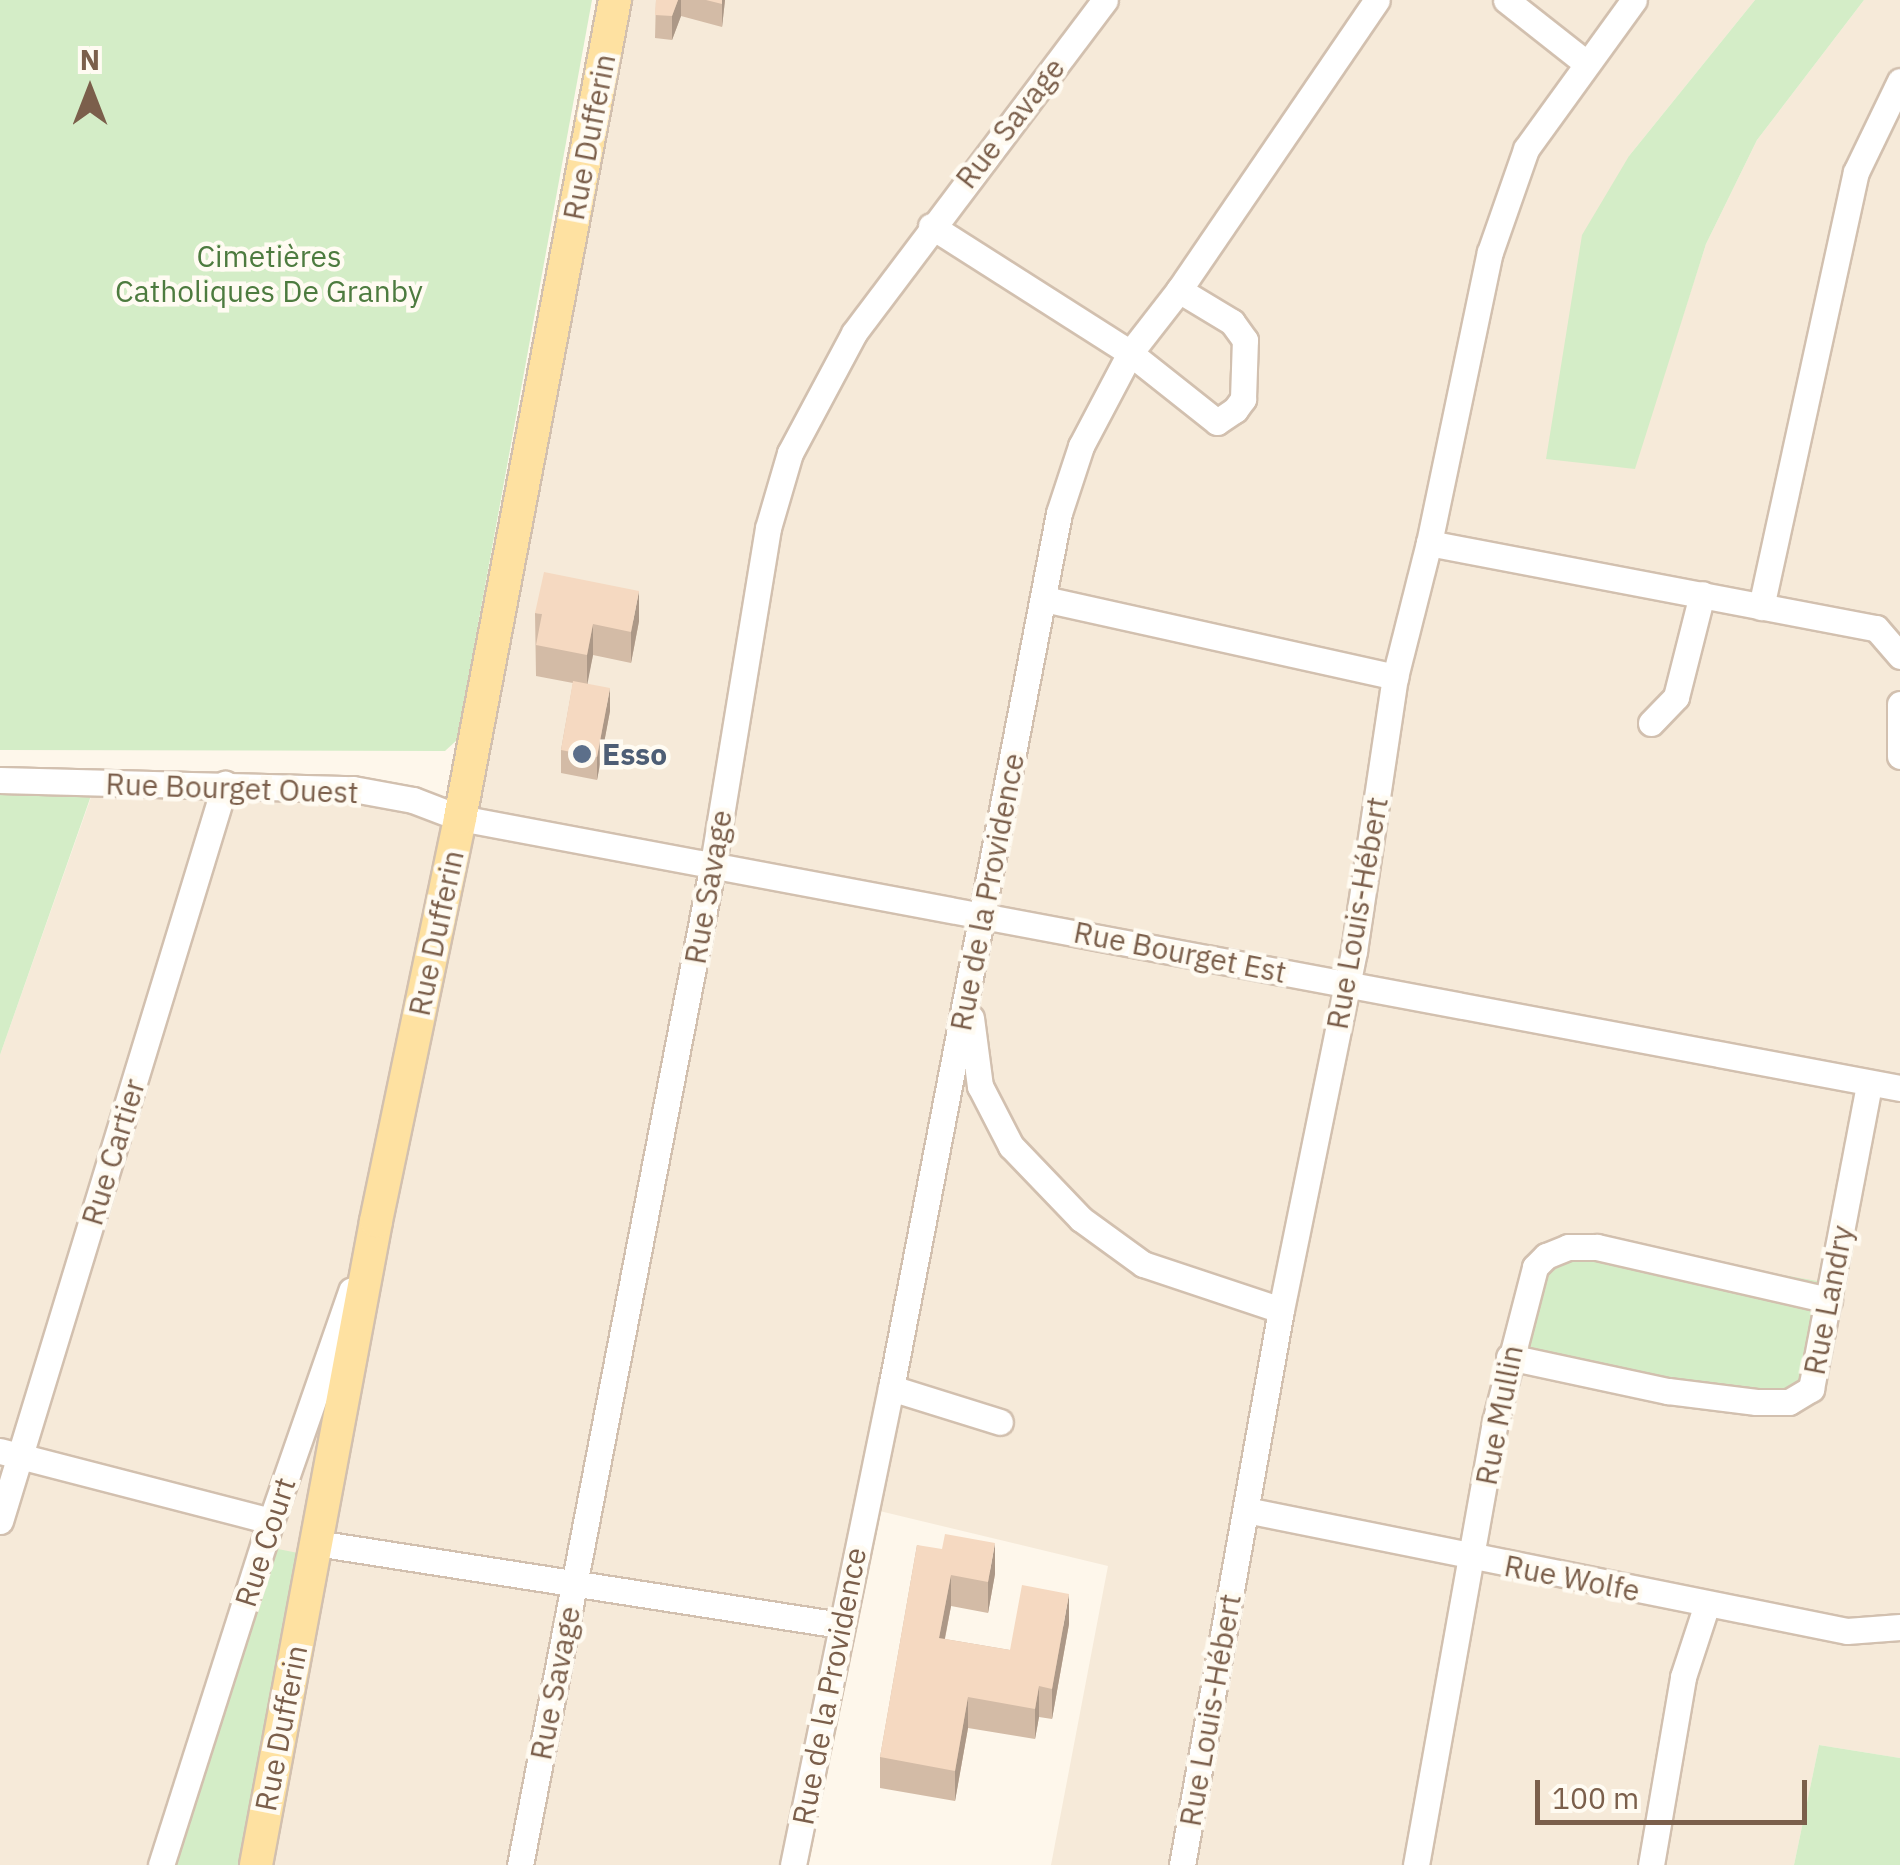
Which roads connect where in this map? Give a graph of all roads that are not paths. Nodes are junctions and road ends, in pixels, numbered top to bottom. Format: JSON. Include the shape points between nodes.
{"nodes":[{"id":1,"x":614,"y":0,"type":"edge"},
{"id":2,"x":1105,"y":0,"type":"edge"},
{"id":3,"x":1377,"y":0,"type":"edge"},
{"id":4,"x":1506,"y":0,"type":"edge"},
{"id":5,"x":1634,"y":0,"type":"edge"},
{"id":6,"x":1586,"y":63,"type":"junction"},
{"id":7,"x":1900,"y":81,"type":"edge"},
{"id":8,"x":931,"y":226,"type":"junction"},
{"id":9,"x":1179,"y":290,"type":"junction"},
{"id":10,"x":1130,"y":353,"type":"junction"},
{"id":11,"x":1430,"y":542,"type":"junction"},
{"id":12,"x":1702,"y":594,"type":"junction"},
{"id":13,"x":1044,"y":599,"type":"junction"},
{"id":14,"x":1762,"y":608,"type":"junction"},
{"id":15,"x":1900,"y":656,"type":"edge"},
{"id":16,"x":1394,"y":677,"type":"junction"},
{"id":17,"x":1900,"y":704,"type":"edge"},
{"id":18,"x":1651,"y":724,"type":"dead end"},
{"id":19,"x":1900,"y":756,"type":"edge"},
{"id":20,"x":0,"y":780,"type":"edge"},
{"id":21,"x":225,"y":784,"type":"junction"},
{"id":22,"x":460,"y":818,"type":"junction"},
{"id":23,"x":713,"y":864,"type":"junction"},
{"id":24,"x":982,"y":914,"type":"junction"},
{"id":25,"x":1346,"y":984,"type":"junction"},
{"id":26,"x":968,"y":996,"type":"junction"},
{"id":27,"x":1869,"y":1084,"type":"junction"},
{"id":28,"x":1900,"y":1088,"type":"edge"},
{"id":29,"x":376,"y":1221,"type":"junction"},
{"id":30,"x":1829,"y":1300,"type":"junction"},
{"id":31,"x":1282,"y":1310,"type":"junction"},
{"id":32,"x":1510,"y":1356,"type":"junction"},
{"id":33,"x":891,"y":1388,"type":"junction"},
{"id":34,"x":1000,"y":1422,"type":"dead end"},
{"id":35,"x":10,"y":1454,"type":"edge"},
{"id":36,"x":1246,"y":1510,"type":"junction"},
{"id":37,"x":271,"y":1520,"type":"junction"},
{"id":38,"x":0,"y":1521,"type":"edge"},
{"id":39,"x":316,"y":1543,"type":"junction"},
{"id":40,"x":1473,"y":1558,"type":"junction"},
{"id":41,"x":574,"y":1584,"type":"junction"},
{"id":42,"x":1707,"y":1604,"type":"junction"},
{"id":43,"x":840,"y":1625,"type":"junction"},
{"id":44,"x":1900,"y":1627,"type":"edge"},
{"id":45,"x":161,"y":1865,"type":"edge"},
{"id":46,"x":256,"y":1865,"type":"edge"},
{"id":47,"x":520,"y":1865,"type":"edge"},
{"id":48,"x":793,"y":1865,"type":"edge"},
{"id":49,"x":1182,"y":1865,"type":"edge"},
{"id":50,"x":1416,"y":1865,"type":"edge"},
{"id":51,"x":1651,"y":1865,"type":"edge"}],
"edges":[{"from":1,"to":22,"type":"main road","name":"Rue Dufferin"},
{"from":2,"to":8,"type":"street","name":"Rue Savage"},
{"from":3,"to":9,"type":"street","name":"Rue de la Providence"},
{"from":4,"to":6,"type":"street"},
{"from":5,"to":6,"type":"street","name":"Rue Louis-Hébert"},
{"from":6,"to":11,"type":"street","name":"Rue Louis-Hébert","via":[[1526,148],[1490,252]]},
{"from":7,"to":14,"type":"street","via":[[1856,172]]},
{"from":8,"to":10,"type":"street"},
{"from":8,"to":23,"type":"street","name":"Rue Savage","via":[[854,333],[790,453],[768,528]]},
{"from":9,"to":10,"type":"street","name":"Rue de la Providence"},
{"from":9,"to":10,"type":"street","via":[[1232,322],[1245,340],[1243,398],[1236,410],[1217,422],[1206,418]]},
{"from":10,"to":13,"type":"street","name":"Rue de la Providence","via":[[1081,446],[1059,513]]},
{"from":11,"to":12,"type":"street"},
{"from":11,"to":16,"type":"street","name":"Rue Louis-Hébert"},
{"from":12,"to":14,"type":"street"},
{"from":12,"to":18,"type":"street","via":[[1676,697]]},
{"from":13,"to":16,"type":"street"},
{"from":13,"to":24,"type":"street","name":"Rue de la Providence"},
{"from":14,"to":15,"type":"street","via":[[1876,628]]},
{"from":16,"to":25,"type":"street","name":"Rue Louis-Hébert"},
{"from":17,"to":19,"type":"street"},
{"from":20,"to":21,"type":"street","name":"Rue Bourget Ouest"},
{"from":21,"to":22,"type":"street","name":"Rue Bourget Ouest","via":[[354,789]]},
{"from":21,"to":35,"type":"street","name":"Rue Cartier"},
{"from":22,"to":23,"type":"street","name":"Rue Bourget Est"},
{"from":22,"to":29,"type":"main road","name":"Rue Dufferin"},
{"from":23,"to":24,"type":"street","name":"Rue Bourget Est"},
{"from":23,"to":41,"type":"street","name":"Rue Savage"},
{"from":24,"to":25,"type":"street","name":"Rue Bourget Est"},
{"from":24,"to":26,"type":"street","name":"Rue de la Providence"},
{"from":25,"to":27,"type":"street","name":"Rue Bourget Est"},
{"from":25,"to":31,"type":"street","name":"Rue Louis-Hébert"},
{"from":26,"to":31,"type":"street","via":[[980,1086],[1011,1146],[1081,1219],[1143,1264]]},
{"from":26,"to":33,"type":"street","name":"Rue de la Providence"},
{"from":27,"to":28,"type":"street","name":"Rue Bourget Est"},
{"from":27,"to":30,"type":"street","name":"Rue Landry"},
{"from":29,"to":37,"type":"street","name":"Rue Court"},
{"from":29,"to":39,"type":"main road","name":"Rue Dufferin"},
{"from":30,"to":32,"type":"street","name":"Rue Mullin","via":[[1597,1247],[1568,1247],[1535,1268]]},
{"from":30,"to":32,"type":"street","name":"Rue Landry","via":[[1810,1389],[1788,1402],[1668,1391]]},
{"from":31,"to":36,"type":"street","name":"Rue Louis-Hébert"},
{"from":32,"to":40,"type":"street","name":"Rue Mullin"},
{"from":33,"to":34,"type":"street"},
{"from":33,"to":43,"type":"street","name":"Rue de la Providence"},
{"from":35,"to":37,"type":"street"},
{"from":35,"to":38,"type":"street","name":"Rue Cartier"},
{"from":36,"to":40,"type":"street","name":"Rue Wolfe"},
{"from":36,"to":49,"type":"street","name":"Rue Louis-Hébert"},
{"from":37,"to":45,"type":"street","name":"Rue Court"},
{"from":39,"to":41,"type":"street"},
{"from":39,"to":46,"type":"main road","name":"Rue Dufferin"},
{"from":40,"to":42,"type":"street","name":"Rue Wolfe"},
{"from":40,"to":50,"type":"street","name":"Rue Mullin"},
{"from":41,"to":43,"type":"street"},
{"from":41,"to":47,"type":"street","name":"Rue Savage"},
{"from":42,"to":44,"type":"street","name":"Rue Wolfe","via":[[1847,1631]]},
{"from":42,"to":51,"type":"street","via":[[1683,1676]]},
{"from":43,"to":48,"type":"street","name":"Rue de la Providence"}]}
